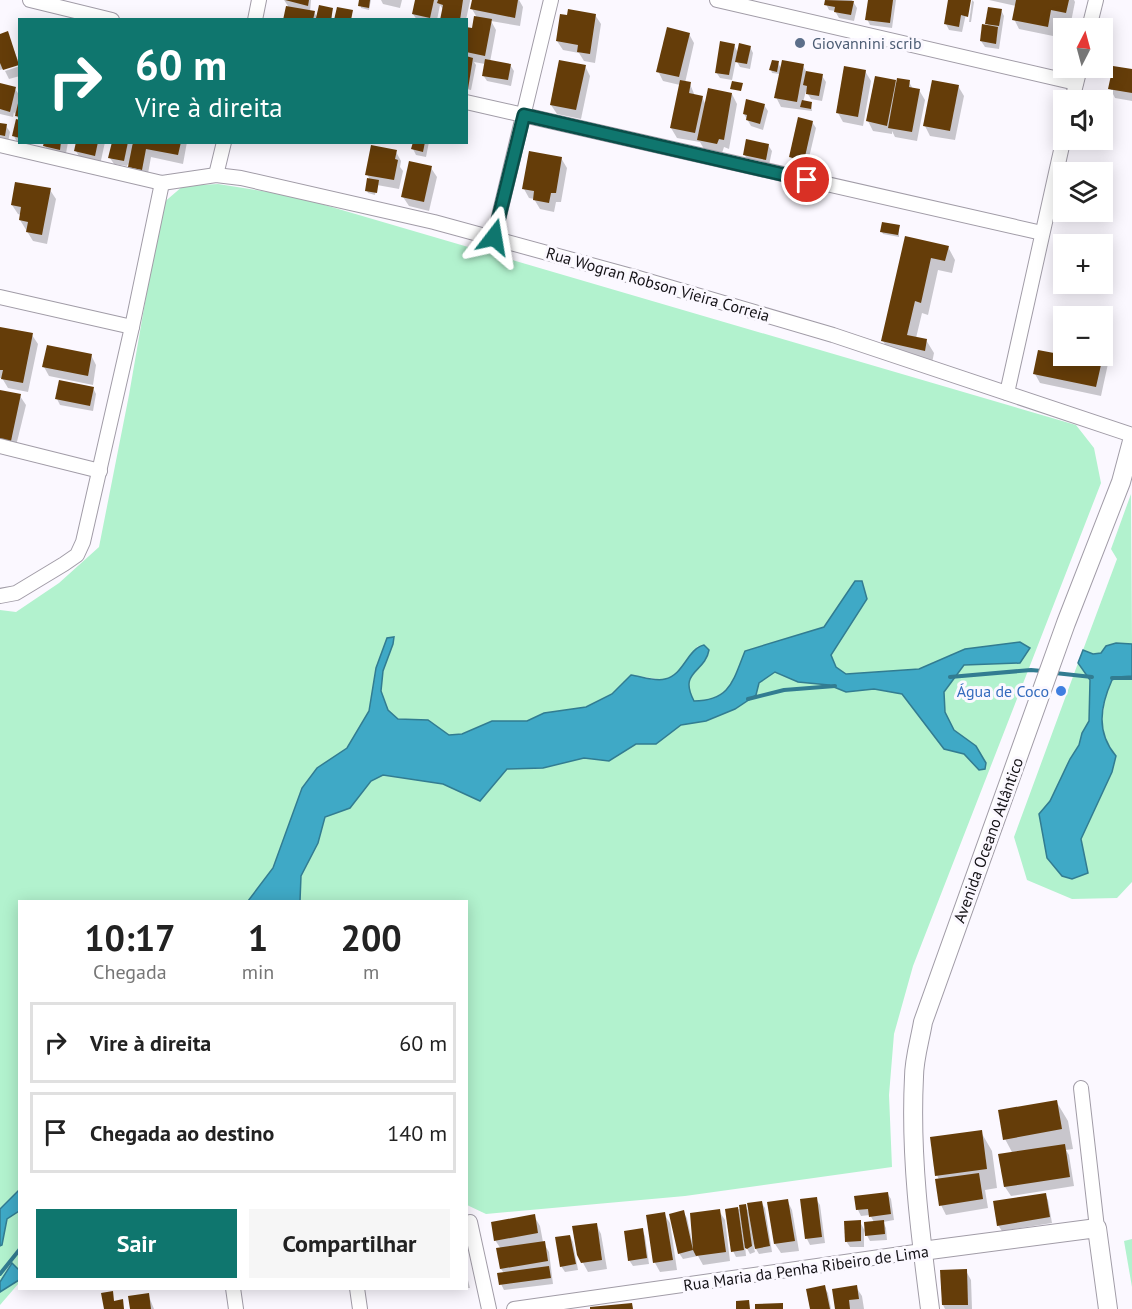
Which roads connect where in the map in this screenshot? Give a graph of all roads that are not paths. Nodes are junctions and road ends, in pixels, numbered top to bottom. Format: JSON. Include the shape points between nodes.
{"nodes":[{"id":1,"x":30,"y":0,"type":"edge"},
{"id":2,"x":259,"y":0,"type":"edge"},
{"id":3,"x":551,"y":0,"type":"edge"},
{"id":4,"x":717,"y":0,"type":"edge"},
{"id":5,"x":1096,"y":0,"type":"edge"},
{"id":6,"x":104,"y":18,"type":"edge"},
{"id":7,"x":255,"y":18,"type":"edge"},
{"id":8,"x":1092,"y":18,"type":"edge"},
{"id":9,"x":1077,"y":78,"type":"edge"},
{"id":10,"x":1076,"y":83,"type":"junction"},
{"id":11,"x":1074,"y":90,"type":"edge"},
{"id":12,"x":468,"y":102,"type":"edge"},
{"id":13,"x":524,"y":115,"type":"junction"},
{"id":14,"x":224,"y":144,"type":"edge"},
{"id":15,"x":0,"y":145,"type":"edge"},
{"id":16,"x":1061,"y":150,"type":"edge"},
{"id":17,"x":216,"y":175,"type":"junction"},
{"id":18,"x":162,"y":183,"type":"junction"},
{"id":19,"x":1041,"y":233,"type":"junction"},
{"id":20,"x":494,"y":237,"type":"junction"},
{"id":21,"x":0,"y":297,"type":"edge"},
{"id":22,"x":132,"y":327,"type":"junction"},
{"id":23,"x":1007,"y":393,"type":"junction"},
{"id":24,"x":1132,"y":435,"type":"edge"},
{"id":25,"x":1132,"y":441,"type":"edge"},
{"id":26,"x":0,"y":446,"type":"edge"},
{"id":27,"x":100,"y":471,"type":"junction"},
{"id":28,"x":0,"y":596,"type":"edge"},
{"id":29,"x":1081,"y":1088,"type":"dead end"},
{"id":30,"x":470,"y":1222,"type":"dead end"},
{"id":31,"x":1097,"y":1228,"type":"junction"},
{"id":32,"x":922,"y":1251,"type":"junction"},
{"id":33,"x":233,"y":1290,"type":"edge"},
{"id":34,"x":357,"y":1290,"type":"edge"},
{"id":35,"x":236,"y":1309,"type":"edge"},
{"id":36,"x":360,"y":1309,"type":"edge"},
{"id":37,"x":489,"y":1309,"type":"edge"},
{"id":38,"x":514,"y":1309,"type":"edge"},
{"id":39,"x":930,"y":1309,"type":"edge"},
{"id":40,"x":1108,"y":1309,"type":"edge"}],
"edges":[{"from":1,"to":6,"type":"street"},
{"from":2,"to":7,"type":"street"},
{"from":3,"to":13,"type":"street"},
{"from":4,"to":10,"type":"street"},
{"from":5,"to":8,"type":"street"},
{"from":9,"to":10,"type":"street"},
{"from":10,"to":11,"type":"street"},
{"from":12,"to":13,"type":"street"},
{"from":13,"to":19,"type":"street"},
{"from":13,"to":20,"type":"street"},
{"from":14,"to":17,"type":"street"},
{"from":15,"to":18,"type":"street","name":"Rua Wogran Robson Vieira Correia"},
{"from":16,"to":19,"type":"street"},
{"from":17,"to":18,"type":"street","name":"Rua Wogran Robson Vieira Correia"},
{"from":17,"to":20,"type":"street","name":"Rua Wogran Robson Vieira Correia"},
{"from":18,"to":22,"type":"street"},
{"from":19,"to":23,"type":"street"},
{"from":20,"to":23,"type":"street","name":"Rua Wogran Robson Vieira Correia","via":[[832,335]]},
{"from":21,"to":22,"type":"street"},
{"from":22,"to":27,"type":"street"},
{"from":23,"to":24,"type":"street","name":"Rua Wogran Robson Vieira Correia"},
{"from":25,"to":32,"type":"main road","name":"Avenida Oceano Atlântico","via":[[1121,482],[1066,623],[923,1022],[914,1074],[913,1132]]},
{"from":26,"to":27,"type":"street"},
{"from":27,"to":28,"type":"street","via":[[77,555],[16,593]]},
{"from":29,"to":31,"type":"street"},
{"from":30,"to":37,"type":"street"},
{"from":31,"to":32,"type":"main road","name":"Rua Maria da Penha Ribeiro de Lima"},
{"from":31,"to":40,"type":"main road"},
{"from":32,"to":38,"type":"street","name":"Rua Maria da Penha Ribeiro de Lima"},
{"from":32,"to":39,"type":"main road","name":"Avenida Oceano Atlântico"},
{"from":33,"to":35,"type":"street"},
{"from":34,"to":36,"type":"street"}]}
